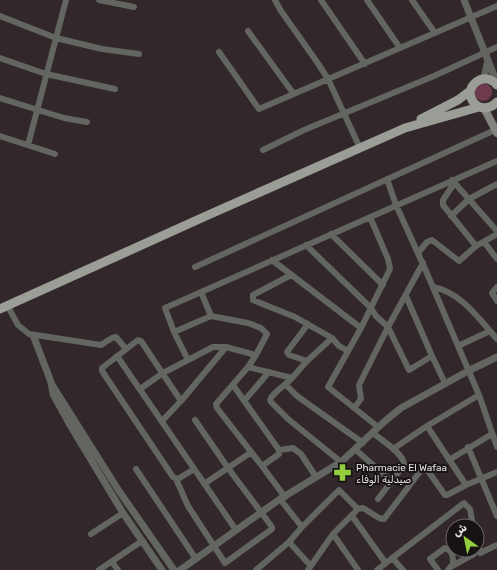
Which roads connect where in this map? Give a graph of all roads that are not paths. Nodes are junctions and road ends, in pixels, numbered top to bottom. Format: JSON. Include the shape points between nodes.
{"nodes":[{"id":1,"x":66,"y":0,"type":"edge"},
{"id":2,"x":99,"y":0,"type":"edge"},
{"id":3,"x":275,"y":0,"type":"edge"},
{"id":4,"x":321,"y":0,"type":"edge"},
{"id":5,"x":367,"y":0,"type":"edge"},
{"id":6,"x":412,"y":0,"type":"edge"},
{"id":7,"x":464,"y":2,"type":"edge"},
{"id":8,"x":497,"y":6,"type":"edge"},
{"id":9,"x":134,"y":7,"type":"dead end"},
{"id":10,"x":0,"y":16,"type":"edge"},
{"id":11,"x":471,"y":17,"type":"junction"},
{"id":12,"x":248,"y":31,"type":"dead end"},
{"id":13,"x":435,"y":33,"type":"junction"},
{"id":14,"x":56,"y":38,"type":"junction"},
{"id":15,"x":497,"y":47,"type":"edge"},
{"id":16,"x":400,"y":48,"type":"junction"},
{"id":17,"x":219,"y":52,"type":"dead end"},
{"id":18,"x":485,"y":52,"type":"junction"},
{"id":19,"x":139,"y":54,"type":"dead end"},
{"id":20,"x":0,"y":58,"type":"edge"},
{"id":21,"x":488,"y":60,"type":"junction"},
{"id":22,"x":365,"y":64,"type":"junction"},
{"id":23,"x":46,"y":74,"type":"junction"},
{"id":24,"x":484,"y":78,"type":"junction"},
{"id":25,"x":328,"y":79,"type":"junction"},
{"id":26,"x":496,"y":82,"type":"edge"},
{"id":27,"x":115,"y":89,"type":"dead end"},
{"id":28,"x":470,"y":91,"type":"junction"},
{"id":29,"x":293,"y":93,"type":"junction"},
{"id":30,"x":0,"y":98,"type":"edge"},
{"id":31,"x":497,"y":102,"type":"edge"},
{"id":32,"x":481,"y":107,"type":"junction"},
{"id":33,"x":37,"y":110,"type":"junction"},
{"id":34,"x":344,"y":114,"type":"junction"},
{"id":35,"x":87,"y":122,"type":"dead end"},
{"id":36,"x":405,"y":128,"type":"junction"},
{"id":37,"x":496,"y":132,"type":"edge"},
{"id":38,"x":0,"y":136,"type":"edge"},
{"id":39,"x":28,"y":145,"type":"junction"},
{"id":40,"x":360,"y":148,"type":"junction"},
{"id":41,"x":263,"y":150,"type":"dead end"},
{"id":42,"x":55,"y":154,"type":"dead end"},
{"id":43,"x":497,"y":161,"type":"edge"},
{"id":44,"x":387,"y":179,"type":"junction"},
{"id":45,"x":453,"y":182,"type":"junction"},
{"id":46,"x":497,"y":184,"type":"edge"},
{"id":47,"x":469,"y":198,"type":"junction"},
{"id":48,"x":396,"y":205,"type":"junction"},
{"id":49,"x":451,"y":216,"type":"junction"},
{"id":50,"x":370,"y":217,"type":"junction"},
{"id":51,"x":497,"y":233,"type":"edge"},
{"id":52,"x":331,"y":234,"type":"junction"},
{"id":53,"x":484,"y":242,"type":"junction"},
{"id":54,"x":306,"y":245,"type":"junction"},
{"id":55,"x":476,"y":246,"type":"junction"},
{"id":56,"x":418,"y":253,"type":"junction"},
{"id":57,"x":497,"y":259,"type":"edge"},
{"id":58,"x":272,"y":260,"type":"junction"},
{"id":59,"x":423,"y":263,"type":"junction"},
{"id":60,"x":195,"y":267,"type":"dead end"},
{"id":61,"x":291,"y":274,"type":"junction"},
{"id":62,"x":382,"y":285,"type":"junction"},
{"id":63,"x":433,"y":287,"type":"junction"},
{"id":64,"x":497,"y":287,"type":"edge"},
{"id":65,"x":201,"y":292,"type":"junction"},
{"id":66,"x":406,"y":296,"type":"junction"},
{"id":67,"x":497,"y":301,"type":"edge"},
{"id":68,"x":4,"y":307,"type":"edge"},
{"id":69,"x":371,"y":308,"type":"junction"},
{"id":70,"x":211,"y":316,"type":"junction"},
{"id":71,"x":308,"y":324,"type":"junction"},
{"id":72,"x":388,"y":327,"type":"junction"},
{"id":73,"x":361,"y":328,"type":"junction"},
{"id":74,"x":490,"y":331,"type":"junction"},
{"id":75,"x":174,"y":332,"type":"junction"},
{"id":76,"x":33,"y":335,"type":"junction"},
{"id":77,"x":332,"y":338,"type":"junction"},
{"id":78,"x":497,"y":339,"type":"edge"},
{"id":79,"x":458,"y":346,"type":"junction"},
{"id":80,"x":226,"y":347,"type":"junction"},
{"id":81,"x":126,"y":349,"type":"junction"},
{"id":82,"x":348,"y":351,"type":"junction"},
{"id":83,"x":256,"y":355,"type":"junction"},
{"id":84,"x":117,"y":356,"type":"junction"},
{"id":85,"x":432,"y":356,"type":"junction"},
{"id":86,"x":497,"y":357,"type":"edge"},
{"id":87,"x":188,"y":360,"type":"junction"},
{"id":88,"x":307,"y":361,"type":"junction"},
{"id":89,"x":248,"y":367,"type":"junction"},
{"id":90,"x":468,"y":371,"type":"junction"},
{"id":91,"x":269,"y":372,"type":"junction"},
{"id":92,"x":163,"y":373,"type":"junction"},
{"id":93,"x":292,"y":378,"type":"junction"},
{"id":94,"x":51,"y":382,"type":"junction"},
{"id":95,"x":445,"y":383,"type":"junction"},
{"id":96,"x":233,"y":385,"type":"junction"},
{"id":97,"x":286,"y":385,"type":"junction"},
{"id":98,"x":140,"y":389,"type":"junction"},
{"id":99,"x":479,"y":395,"type":"junction"},
{"id":100,"x":181,"y":401,"type":"junction"},
{"id":101,"x":244,"y":401,"type":"junction"},
{"id":102,"x":354,"y":408,"type":"junction"},
{"id":103,"x":195,"y":420,"type":"dead end"},
{"id":104,"x":162,"y":421,"type":"junction"},
{"id":105,"x":427,"y":426,"type":"junction"},
{"id":106,"x":378,"y":427,"type":"junction"},
{"id":107,"x":373,"y":433,"type":"junction"},
{"id":108,"x":492,"y":434,"type":"junction"},
{"id":109,"x":496,"y":440,"type":"edge"},
{"id":110,"x":363,"y":443,"type":"junction"},
{"id":111,"x":468,"y":447,"type":"junction"},
{"id":112,"x":497,"y":447,"type":"edge"},
{"id":113,"x":393,"y":449,"type":"junction"},
{"id":114,"x":279,"y":450,"type":"junction"},
{"id":115,"x":356,"y":450,"type":"junction"},
{"id":116,"x":250,"y":453,"type":"junction"},
{"id":117,"x":449,"y":460,"type":"junction"},
{"id":118,"x":341,"y":462,"type":"junction"},
{"id":119,"x":262,"y":466,"type":"junction"},
{"id":120,"x":228,"y":468,"type":"junction"},
{"id":121,"x":194,"y":469,"type":"junction"},
{"id":122,"x":136,"y":470,"type":"dead end"},
{"id":123,"x":497,"y":472,"type":"edge"},
{"id":124,"x":316,"y":477,"type":"junction"},
{"id":125,"x":176,"y":479,"type":"junction"},
{"id":126,"x":482,"y":479,"type":"junction"},
{"id":127,"x":391,"y":481,"type":"junction"},
{"id":128,"x":204,"y":484,"type":"junction"},
{"id":129,"x":466,"y":485,"type":"junction"},
{"id":130,"x":282,"y":498,"type":"junction"},
{"id":131,"x":378,"y":499,"type":"dead end"},
{"id":132,"x":358,"y":509,"type":"junction"},
{"id":133,"x":262,"y":512,"type":"junction"},
{"id":134,"x":123,"y":513,"type":"junction"},
{"id":135,"x":352,"y":516,"type":"junction"},
{"id":136,"x":497,"y":516,"type":"edge"},
{"id":137,"x":472,"y":518,"type":"edge"},
{"id":138,"x":302,"y":527,"type":"junction"},
{"id":139,"x":236,"y":530,"type":"junction"},
{"id":140,"x":91,"y":534,"type":"dead end"},
{"id":141,"x":333,"y":534,"type":"junction"},
{"id":142,"x":142,"y":541,"type":"junction"},
{"id":143,"x":289,"y":542,"type":"junction"},
{"id":144,"x":497,"y":544,"type":"edge"},
{"id":145,"x":214,"y":546,"type":"junction"},
{"id":146,"x":485,"y":550,"type":"edge"},
{"id":147,"x":467,"y":558,"type":"edge"},
{"id":148,"x":196,"y":559,"type":"junction"},
{"id":149,"x":388,"y":561,"type":"junction"},
{"id":150,"x":112,"y":562,"type":"junction"},
{"id":151,"x":450,"y":568,"type":"edge"},
{"id":152,"x":308,"y":569,"type":"edge"},
{"id":153,"x":99,"y":570,"type":"edge"},
{"id":154,"x":118,"y":570,"type":"edge"},
{"id":155,"x":162,"y":570,"type":"edge"},
{"id":156,"x":174,"y":570,"type":"edge"},
{"id":157,"x":180,"y":570,"type":"edge"},
{"id":158,"x":256,"y":570,"type":"edge"},
{"id":159,"x":358,"y":570,"type":"edge"},
{"id":160,"x":376,"y":570,"type":"edge"},
{"id":161,"x":403,"y":570,"type":"edge"},
{"id":162,"x":438,"y":570,"type":"edge"}],
"edges":[{"from":1,"to":14,"type":"street"},
{"from":2,"to":9,"type":"street"},
{"from":3,"to":25,"type":"street"},
{"from":4,"to":22,"type":"street"},
{"from":5,"to":16,"type":"street"},
{"from":6,"to":13,"type":"street"},
{"from":7,"to":11,"type":"street"},
{"from":8,"to":11,"type":"street"},
{"from":10,"to":14,"type":"street"},
{"from":11,"to":13,"type":"street"},
{"from":11,"to":18,"type":"street"},
{"from":12,"to":29,"type":"street"},
{"from":13,"to":16,"type":"street"},
{"from":14,"to":19,"type":"street","via":[[102,49]]},
{"from":14,"to":23,"type":"street"},
{"from":15,"to":18,"type":"street"},
{"from":16,"to":22,"type":"street"},
{"from":17,"to":29,"type":"street","via":[[259,109]]},
{"from":18,"to":21,"type":"street"},
{"from":18,"to":34,"type":"street"},
{"from":20,"to":23,"type":"street"},
{"from":21,"to":24,"type":"street"},
{"from":21,"to":26,"type":"street"},
{"from":22,"to":25,"type":"street"},
{"from":23,"to":27,"type":"street"},
{"from":23,"to":33,"type":"street"},
{"from":24,"to":26,"type":"main road"},
{"from":24,"to":28,"type":"main road","via":[[476,81]]},
{"from":25,"to":29,"type":"street"},
{"from":25,"to":34,"type":"street"},
{"from":28,"to":32,"type":"main road","via":[[472,100]]},
{"from":28,"to":36,"type":"main road"},
{"from":30,"to":33,"type":"street"},
{"from":31,"to":32,"type":"main road","via":[[491,107]]},
{"from":32,"to":36,"type":"main road"},
{"from":32,"to":37,"type":"main road"},
{"from":33,"to":35,"type":"street"},
{"from":33,"to":39,"type":"street"},
{"from":34,"to":40,"type":"street"},
{"from":34,"to":41,"type":"street"},
{"from":36,"to":40,"type":"main road"},
{"from":37,"to":44,"type":"street"},
{"from":38,"to":39,"type":"street"},
{"from":39,"to":42,"type":"street"},
{"from":40,"to":68,"type":"main road"},
{"from":43,"to":45,"type":"street"},
{"from":44,"to":48,"type":"street"},
{"from":44,"to":60,"type":"street"},
{"from":45,"to":47,"type":"street"},
{"from":45,"to":48,"type":"street"},
{"from":45,"to":49,"type":"street","via":[[442,202]]},
{"from":46,"to":47,"type":"street"},
{"from":47,"to":49,"type":"street"},
{"from":47,"to":51,"type":"street"},
{"from":48,"to":50,"type":"street"},
{"from":48,"to":56,"type":"street"},
{"from":49,"to":55,"type":"street"},
{"from":50,"to":52,"type":"street"},
{"from":50,"to":62,"type":"street","via":[[390,264]]},
{"from":51,"to":53,"type":"street"},
{"from":52,"to":54,"type":"street"},
{"from":52,"to":62,"type":"street"},
{"from":53,"to":55,"type":"street"},
{"from":53,"to":57,"type":"street"},
{"from":54,"to":58,"type":"street"},
{"from":54,"to":69,"type":"street"},
{"from":55,"to":56,"type":"street","via":[[459,261],[432,240]]},
{"from":56,"to":59,"type":"street"},
{"from":58,"to":61,"type":"street"},
{"from":58,"to":65,"type":"street"},
{"from":59,"to":63,"type":"street"},
{"from":59,"to":66,"type":"street"},
{"from":61,"to":71,"type":"street","via":[[253,295],[253,300]]},
{"from":61,"to":73,"type":"street"},
{"from":62,"to":69,"type":"street"},
{"from":63,"to":74,"type":"street","via":[[456,297]]},
{"from":63,"to":79,"type":"street"},
{"from":64,"to":67,"type":"street","via":[[492,293]]},
{"from":65,"to":70,"type":"street"},
{"from":65,"to":75,"type":"street","via":[[165,308]]},
{"from":66,"to":72,"type":"street"},
{"from":66,"to":85,"type":"street"},
{"from":68,"to":76,"type":"street","via":[[18,325]]},
{"from":69,"to":72,"type":"street"},
{"from":69,"to":73,"type":"street"},
{"from":70,"to":75,"type":"street"},
{"from":70,"to":83,"type":"street","via":[[248,323],[264,330],[267,336]]},
{"from":71,"to":77,"type":"street"},
{"from":71,"to":88,"type":"street","via":[[287,352]]},
{"from":72,"to":85,"type":"street","via":[[409,370]]},
{"from":72,"to":102,"type":"street","via":[[359,385],[361,399]]},
{"from":73,"to":82,"type":"street"},
{"from":74,"to":78,"type":"street"},
{"from":74,"to":79,"type":"street"},
{"from":75,"to":87,"type":"street"},
{"from":76,"to":81,"type":"street","via":[[99,344],[116,337]]},
{"from":76,"to":94,"type":"street"},
{"from":77,"to":82,"type":"street"},
{"from":77,"to":88,"type":"street"},
{"from":79,"to":90,"type":"street"},
{"from":80,"to":83,"type":"street"},
{"from":80,"to":87,"type":"street","via":[[213,347]]},
{"from":80,"to":100,"type":"street"},
{"from":81,"to":84,"type":"street"},
{"from":81,"to":92,"type":"street","via":[[138,340],[141,341]]},
{"from":82,"to":102,"type":"street","via":[[328,387]]},
{"from":83,"to":89,"type":"street"},
{"from":84,"to":98,"type":"street"},
{"from":84,"to":125,"type":"street","via":[[102,368],[102,371]]},
{"from":85,"to":95,"type":"street"},
{"from":86,"to":90,"type":"street"},
{"from":87,"to":92,"type":"street"},
{"from":88,"to":93,"type":"street"},
{"from":89,"to":91,"type":"street"},
{"from":89,"to":96,"type":"street"},
{"from":90,"to":95,"type":"street"},
{"from":90,"to":99,"type":"street"},
{"from":91,"to":93,"type":"street"},
{"from":91,"to":101,"type":"street"},
{"from":92,"to":98,"type":"street"},
{"from":92,"to":100,"type":"street"},
{"from":93,"to":97,"type":"street"},
{"from":94,"to":134,"type":"street","via":[[53,394],[70,425]]},
{"from":94,"to":156,"type":"street","via":[[115,485]]},
{"from":95,"to":106,"type":"street","via":[[402,408]]},
{"from":96,"to":101,"type":"street"},
{"from":96,"to":116,"type":"street","via":[[218,401],[217,406]]},
{"from":97,"to":110,"type":"street"},
{"from":97,"to":118,"type":"street","via":[[271,397],[271,402]]},
{"from":98,"to":104,"type":"street"},
{"from":99,"to":105,"type":"street"},
{"from":99,"to":108,"type":"street"},
{"from":100,"to":104,"type":"street"},
{"from":101,"to":114,"type":"street"},
{"from":102,"to":106,"type":"street"},
{"from":103,"to":120,"type":"street"},
{"from":104,"to":121,"type":"street"},
{"from":105,"to":113,"type":"street"},
{"from":105,"to":117,"type":"street"},
{"from":106,"to":107,"type":"street"},
{"from":107,"to":110,"type":"street"},
{"from":107,"to":113,"type":"street"},
{"from":108,"to":109,"type":"street"},
{"from":108,"to":111,"type":"street"},
{"from":109,"to":112,"type":"street"},
{"from":110,"to":115,"type":"street"},
{"from":111,"to":117,"type":"street"},
{"from":111,"to":126,"type":"street"},
{"from":113,"to":127,"type":"street","via":[[402,458],[404,465]]},
{"from":114,"to":119,"type":"street","via":[[279,454]]},
{"from":114,"to":124,"type":"street","via":[[293,448],[301,454]]},
{"from":115,"to":118,"type":"street"},
{"from":115,"to":127,"type":"street"},
{"from":116,"to":119,"type":"street"},
{"from":116,"to":120,"type":"street"},
{"from":117,"to":129,"type":"street"},
{"from":118,"to":124,"type":"street"},
{"from":119,"to":130,"type":"street"},
{"from":120,"to":128,"type":"street"},
{"from":120,"to":133,"type":"street"},
{"from":121,"to":125,"type":"street"},
{"from":121,"to":128,"type":"street"},
{"from":122,"to":148,"type":"street"},
{"from":123,"to":126,"type":"street"},
{"from":124,"to":130,"type":"street"},
{"from":125,"to":145,"type":"street","via":[[188,506]]},
{"from":126,"to":129,"type":"street"},
{"from":126,"to":136,"type":"street"},
{"from":127,"to":131,"type":"street"},
{"from":128,"to":139,"type":"street"},
{"from":129,"to":132,"type":"street","via":[[445,495],[426,469],[422,469],[384,519],[363,508]]},
{"from":130,"to":133,"type":"street"},
{"from":130,"to":138,"type":"street"},
{"from":132,"to":135,"type":"street"},
{"from":132,"to":138,"type":"street","via":[[339,490]]},
{"from":133,"to":139,"type":"street"},
{"from":133,"to":145,"type":"street","via":[[272,527],[271,530],[226,563]]},
{"from":134,"to":140,"type":"street"},
{"from":134,"to":142,"type":"street"},
{"from":135,"to":141,"type":"street"},
{"from":135,"to":149,"type":"street"},
{"from":137,"to":149,"type":"street","via":[[464,503]]},
{"from":138,"to":143,"type":"street"},
{"from":139,"to":145,"type":"street"},
{"from":141,"to":152,"type":"street"},
{"from":141,"to":159,"type":"street"},
{"from":142,"to":150,"type":"street"},
{"from":142,"to":155,"type":"street"},
{"from":143,"to":152,"type":"street"},
{"from":143,"to":158,"type":"street"},
{"from":144,"to":146,"type":"street"},
{"from":145,"to":148,"type":"street"},
{"from":147,"to":151,"type":"street"},
{"from":148,"to":157,"type":"street"},
{"from":149,"to":160,"type":"street"},
{"from":149,"to":161,"type":"street","via":[[394,560]]},
{"from":150,"to":153,"type":"street"},
{"from":150,"to":154,"type":"street"},
{"from":151,"to":162,"type":"street","via":[[452,553],[443,549],[430,559]]}]}
